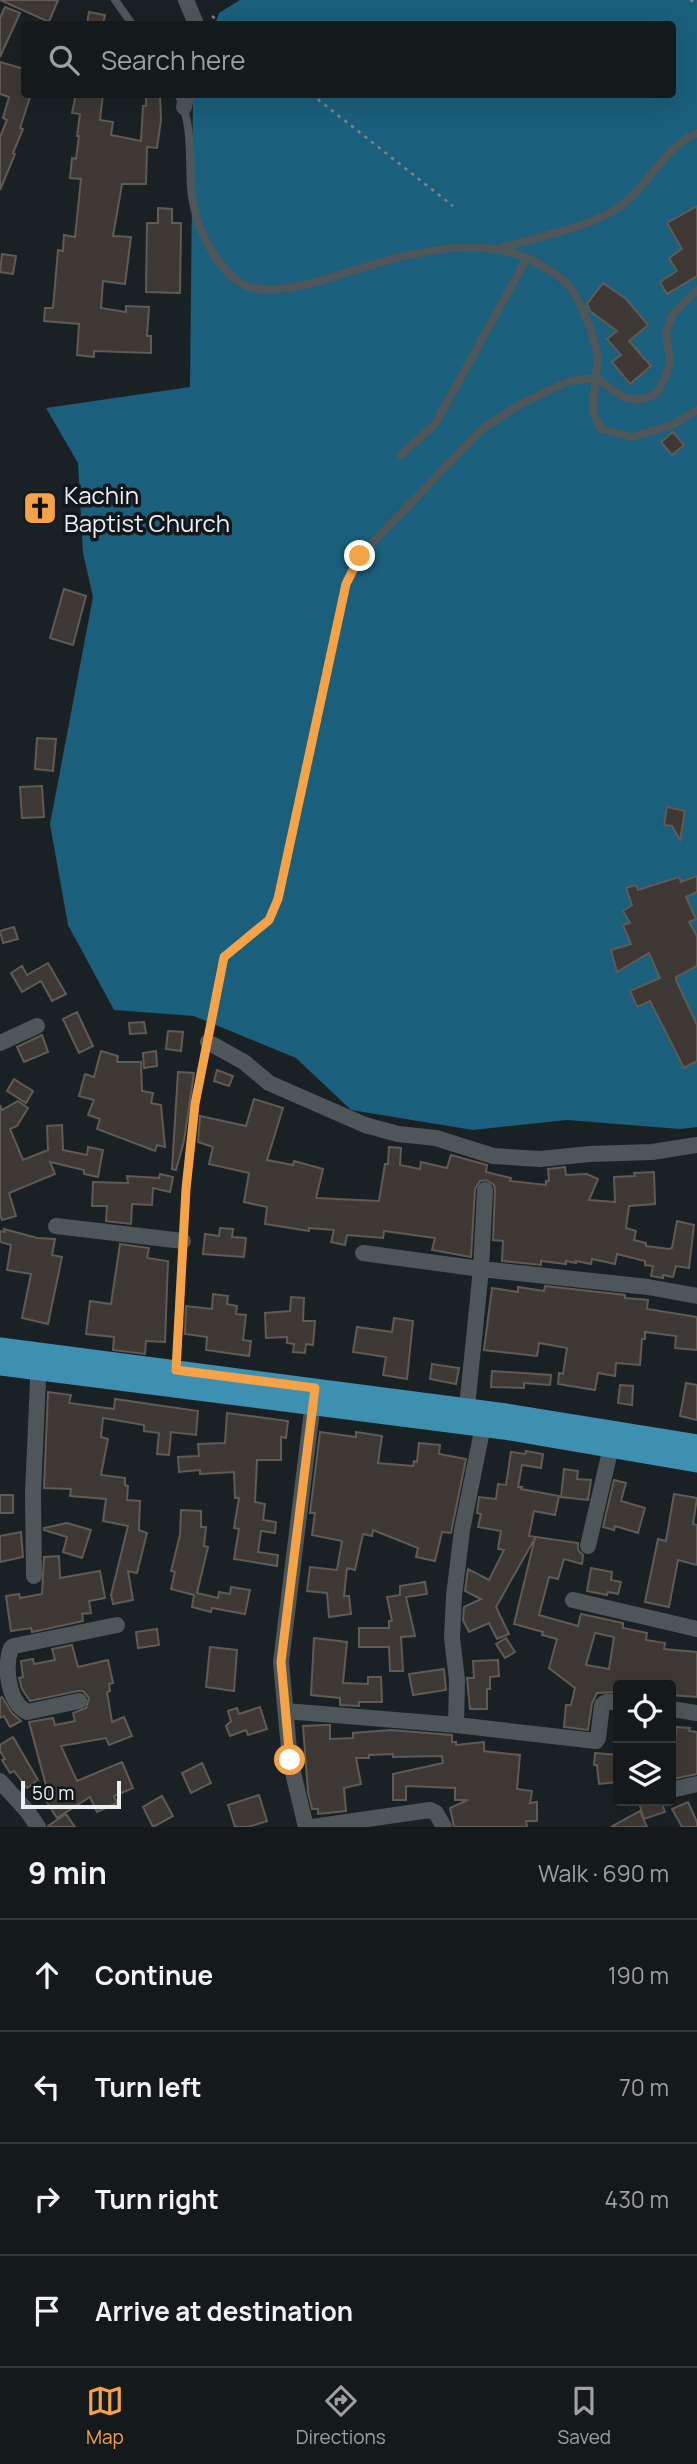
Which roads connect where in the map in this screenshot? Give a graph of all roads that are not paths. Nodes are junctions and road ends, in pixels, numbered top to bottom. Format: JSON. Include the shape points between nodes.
{"nodes":[{"id":1,"x":115,"y":0,"type":"edge"},
{"id":2,"x":186,"y":0,"type":"edge"},
{"id":3,"x":130,"y":21,"type":"edge"},
{"id":4,"x":195,"y":21,"type":"edge"},
{"id":5,"x":183,"y":99,"type":"edge"},
{"id":6,"x":697,"y":133,"type":"edge"},
{"id":7,"x":495,"y":249,"type":"junction"},
{"id":8,"x":527,"y":258,"type":"junction"},
{"id":9,"x":697,"y":290,"type":"edge"},
{"id":10,"x":597,"y":378,"type":"junction"},
{"id":11,"x":697,"y":410,"type":"edge"},
{"id":12,"x":401,"y":455,"type":"dead end"},
{"id":13,"x":37,"y":1026,"type":"dead end"},
{"id":14,"x":208,"y":1042,"type":"junction"},
{"id":15,"x":0,"y":1043,"type":"edge"},
{"id":16,"x":697,"y":1145,"type":"edge"},
{"id":17,"x":485,"y":1190,"type":"dead end"},
{"id":18,"x":56,"y":1226,"type":"dead end"},
{"id":19,"x":183,"y":1241,"type":"junction"},
{"id":20,"x":363,"y":1253,"type":"dead end"},
{"id":21,"x":481,"y":1269,"type":"junction"},
{"id":22,"x":697,"y":1296,"type":"edge"},
{"id":23,"x":0,"y":1348,"type":"edge"},
{"id":24,"x":39,"y":1361,"type":"junction"},
{"id":25,"x":0,"y":1365,"type":"edge"},
{"id":26,"x":175,"y":1378,"type":"junction"},
{"id":27,"x":314,"y":1396,"type":"junction"},
{"id":28,"x":472,"y":1420,"type":"junction"},
{"id":29,"x":697,"y":1445,"type":"edge"},
{"id":30,"x":611,"y":1447,"type":"junction"},
{"id":31,"x":697,"y":1462,"type":"edge"},
{"id":32,"x":588,"y":1546,"type":"dead end"},
{"id":33,"x":34,"y":1576,"type":"dead end"},
{"id":34,"x":573,"y":1600,"type":"dead end"},
{"id":35,"x":117,"y":1625,"type":"dead end"},
{"id":36,"x":697,"y":1629,"type":"edge"},
{"id":37,"x":4,"y":1680,"type":"edge"},
{"id":38,"x":79,"y":1700,"type":"dead end"},
{"id":39,"x":613,"y":1702,"type":"edge"},
{"id":40,"x":676,"y":1710,"type":"edge"},
{"id":41,"x":286,"y":1711,"type":"junction"},
{"id":42,"x":697,"y":1713,"type":"edge"},
{"id":43,"x":456,"y":1725,"type":"junction"},
{"id":44,"x":0,"y":1781,"type":"edge"},
{"id":45,"x":697,"y":1784,"type":"edge"},
{"id":46,"x":676,"y":1789,"type":"edge"},
{"id":47,"x":38,"y":1827,"type":"edge"},
{"id":48,"x":306,"y":1827,"type":"edge"},
{"id":49,"x":312,"y":1827,"type":"edge"},
{"id":50,"x":444,"y":1827,"type":"edge"}],
"edges":[{"from":1,"to":3,"type":"lane"},
{"from":2,"to":4,"type":"street"},
{"from":5,"to":7,"type":"lane","via":[[196,213],[218,261],[245,285],[286,288],[404,255],[455,248]]},
{"from":6,"to":7,"type":"lane","via":[[680,141],[627,201],[599,219]]},
{"from":7,"to":8,"type":"lane"},
{"from":8,"to":10,"type":"lane","via":[[568,284],[586,317],[597,353]]},
{"from":8,"to":12,"type":"lane","via":[[435,424]]},
{"from":9,"to":10,"type":"lane","via":[[673,314],[666,332],[670,361],[657,393],[638,400],[620,397]]},
{"from":10,"to":11,"type":"lane","via":[[593,413],[602,429],[631,438],[673,425]]},
{"from":10,"to":14,"type":"lane","via":[[569,381],[483,428],[360,556],[346,584],[278,899],[269,920],[224,957]]},
{"from":13,"to":15,"type":"street"},
{"from":14,"to":16,"type":"street","via":[[269,1083],[365,1125],[436,1138],[493,1156],[540,1159]]},
{"from":14,"to":19,"type":"lane","via":[[195,1104]]},
{"from":17,"to":21,"type":"street"},
{"from":18,"to":19,"type":"street"},
{"from":19,"to":26,"type":"lane"},
{"from":20,"to":21,"type":"street"},
{"from":21,"to":22,"type":"street"},
{"from":21,"to":28,"type":"street"},
{"from":23,"to":24,"type":"main road"},
{"from":24,"to":25,"type":"main road"},
{"from":24,"to":26,"type":"main road"},
{"from":24,"to":33,"type":"street"},
{"from":26,"to":27,"type":"main road"},
{"from":27,"to":28,"type":"main road"},
{"from":27,"to":41,"type":"street","via":[[281,1662]]},
{"from":28,"to":29,"type":"main road"},
{"from":28,"to":30,"type":"main road"},
{"from":28,"to":43,"type":"street","via":[[454,1596]]},
{"from":30,"to":31,"type":"main road"},
{"from":30,"to":32,"type":"street"},
{"from":34,"to":36,"type":"street"},
{"from":35,"to":37,"type":"street","via":[[14,1646]]},
{"from":37,"to":38,"type":"street","via":[[18,1706],[27,1712]]},
{"from":39,"to":43,"type":"street","via":[[603,1705],[596,1741]]},
{"from":40,"to":42,"type":"street"},
{"from":41,"to":43,"type":"street"},
{"from":41,"to":48,"type":"street","via":[[290,1760]]},
{"from":44,"to":47,"type":"street"},
{"from":45,"to":46,"type":"street"},
{"from":49,"to":50,"type":"street","via":[[430,1810]]}]}
